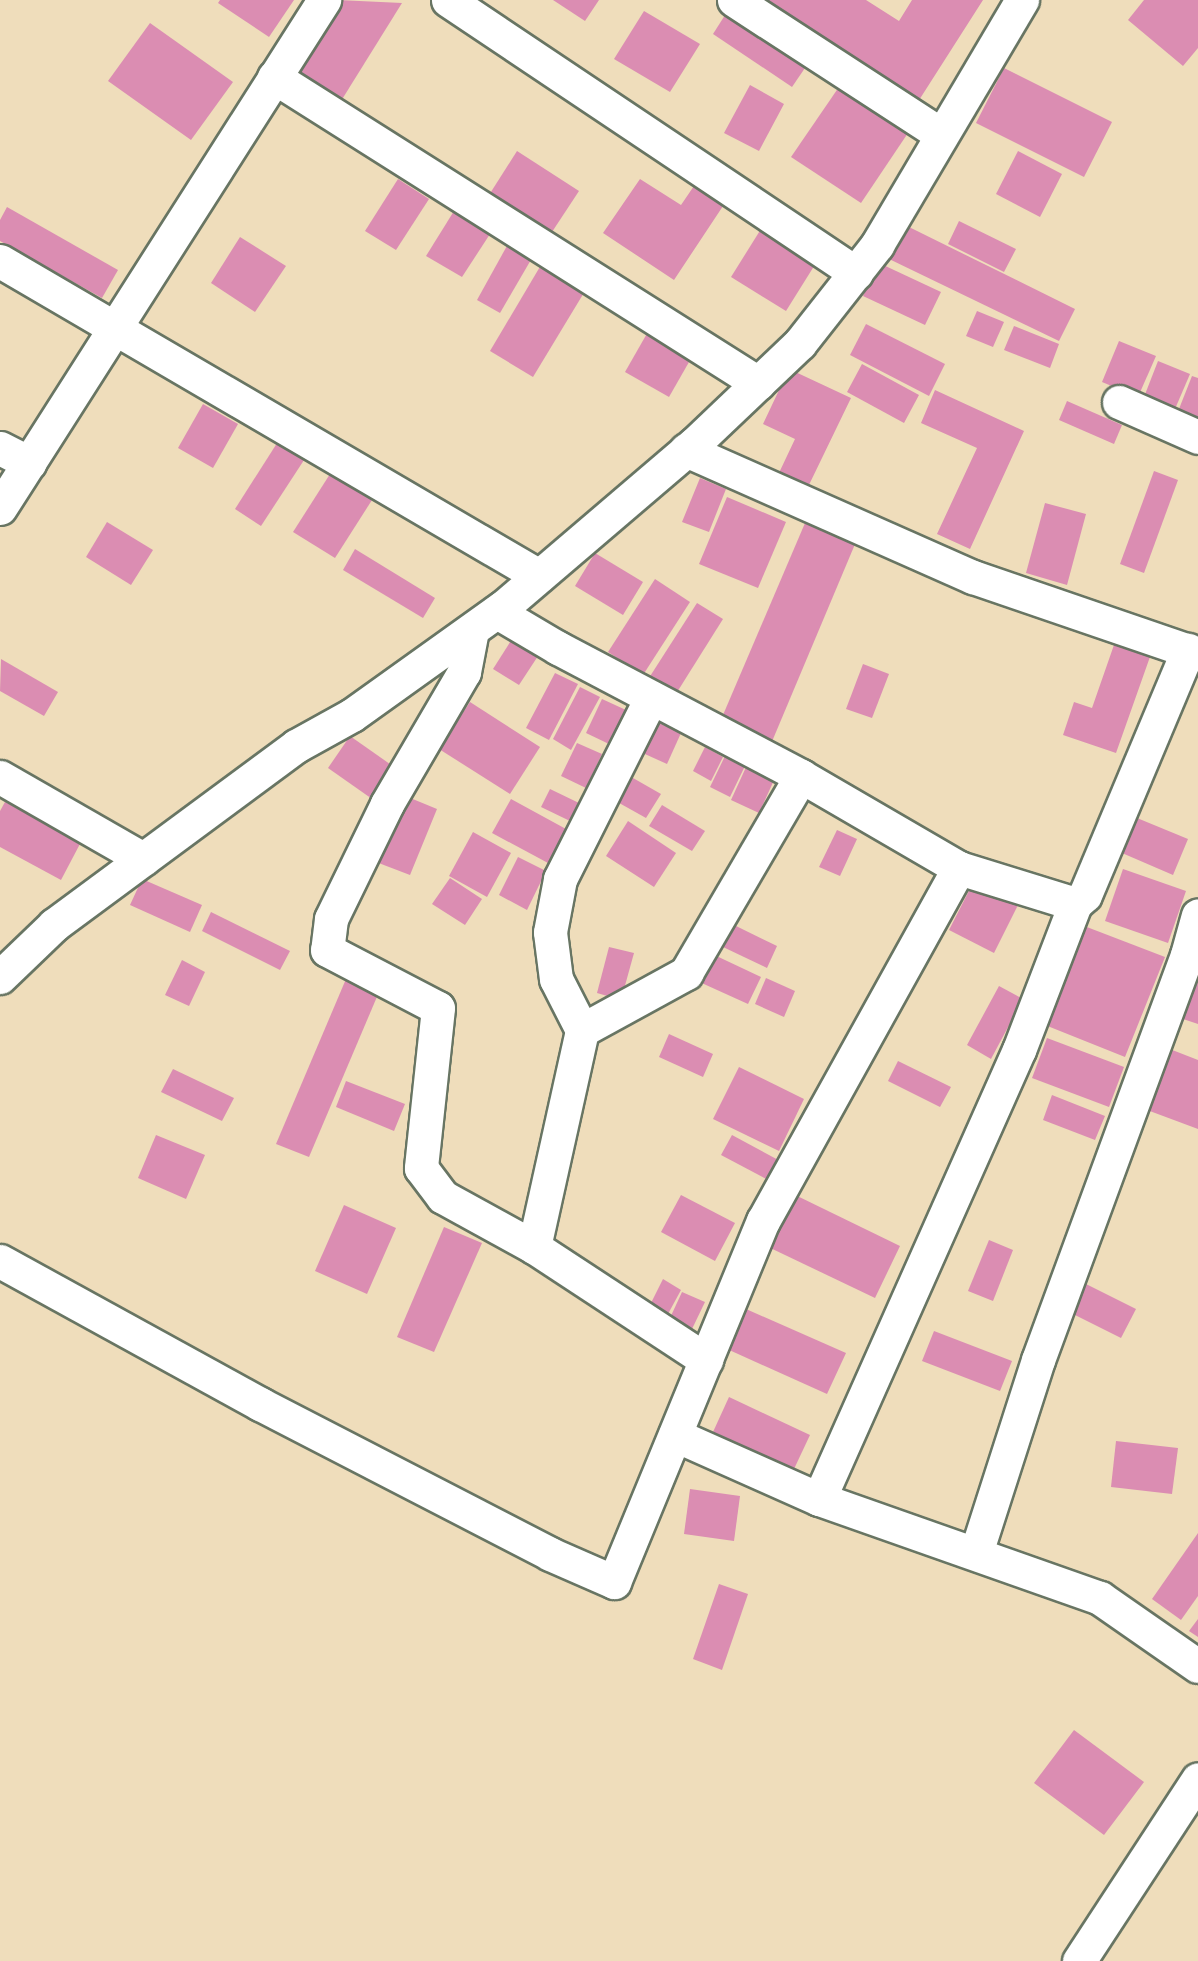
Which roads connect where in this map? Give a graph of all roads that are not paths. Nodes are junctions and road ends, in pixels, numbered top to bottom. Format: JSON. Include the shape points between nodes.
{"nodes":[{"id":1,"x":324,"y":0,"type":"edge"},
{"id":2,"x":448,"y":0,"type":"edge"},
{"id":3,"x":734,"y":0,"type":"edge"},
{"id":4,"x":1022,"y":0,"type":"edge"},
{"id":5,"x":274,"y":77,"type":"junction"},
{"id":6,"x":940,"y":134,"type":"junction"},
{"id":7,"x":0,"y":261,"type":"edge"},
{"id":8,"x":856,"y":273,"type":"junction"},
{"id":9,"x":114,"y":326,"type":"junction"},
{"id":10,"x":758,"y":383,"type":"junction"},
{"id":11,"x":1119,"y":402,"type":"dead end"},
{"id":12,"x":1198,"y":437,"type":"edge"},
{"id":13,"x":0,"y":448,"type":"edge"},
{"id":14,"x":686,"y":450,"type":"junction"},
{"id":15,"x":29,"y":463,"type":"junction"},
{"id":16,"x":0,"y":508,"type":"edge"},
{"id":17,"x":539,"y":576,"type":"junction"},
{"id":18,"x":485,"y":621,"type":"junction"},
{"id":19,"x":1193,"y":652,"type":"edge"},
{"id":20,"x":651,"y":698,"type":"junction"},
{"id":21,"x":801,"y":776,"type":"junction"},
{"id":22,"x":0,"y":777,"type":"edge"},
{"id":23,"x":143,"y":859,"type":"junction"},
{"id":24,"x":959,"y":868,"type":"junction"},
{"id":25,"x":1075,"y":904,"type":"junction"},
{"id":26,"x":1198,"y":915,"type":"edge"},
{"id":27,"x":0,"y":977,"type":"edge"},
{"id":28,"x":582,"y":1030,"type":"junction"},
{"id":29,"x":534,"y":1247,"type":"junction"},
{"id":30,"x":0,"y":1261,"type":"edge"},
{"id":31,"x":706,"y":1360,"type":"junction"},
{"id":32,"x":675,"y":1435,"type":"junction"},
{"id":33,"x":819,"y":1499,"type":"junction"},
{"id":34,"x":976,"y":1553,"type":"junction"},
{"id":35,"x":1198,"y":1666,"type":"edge"},
{"id":36,"x":1198,"y":1779,"type":"edge"},
{"id":37,"x":1079,"y":1961,"type":"edge"}],
"edges":[{"from":1,"to":5,"type":"street"},
{"from":2,"to":8,"type":"street"},
{"from":3,"to":6,"type":"street"},
{"from":4,"to":6,"type":"street"},
{"from":5,"to":9,"type":"street"},
{"from":5,"to":10,"type":"street"},
{"from":6,"to":8,"type":"street"},
{"from":7,"to":9,"type":"street"},
{"from":8,"to":10,"type":"street","via":[[800,344]]},
{"from":9,"to":15,"type":"street"},
{"from":9,"to":17,"type":"street"},
{"from":10,"to":14,"type":"street"},
{"from":11,"to":12,"type":"street"},
{"from":13,"to":15,"type":"street"},
{"from":14,"to":17,"type":"street"},
{"from":14,"to":19,"type":"street","via":[[973,577]]},
{"from":15,"to":16,"type":"street"},
{"from":17,"to":18,"type":"street"},
{"from":18,"to":20,"type":"street"},
{"from":18,"to":23,"type":"street","via":[[352,715],[296,746]]},
{"from":18,"to":29,"type":"street","via":[[464,672],[387,804],[332,919],[327,951],[438,1008],[421,1168],[443,1197]]},
{"from":19,"to":25,"type":"street","via":[[1085,895]]},
{"from":20,"to":21,"type":"street"},
{"from":20,"to":28,"type":"street","via":[[558,890],[550,932],[556,979]]},
{"from":21,"to":24,"type":"street"},
{"from":21,"to":28,"type":"street","via":[[686,973]]},
{"from":22,"to":23,"type":"street"},
{"from":23,"to":27,"type":"street","via":[[54,925]]},
{"from":24,"to":25,"type":"street"},
{"from":24,"to":31,"type":"street","via":[[763,1221]]},
{"from":25,"to":33,"type":"street","via":[[1019,1050]]},
{"from":26,"to":34,"type":"street","via":[[1187,955],[1038,1360]]},
{"from":28,"to":29,"type":"street"},
{"from":29,"to":31,"type":"street"},
{"from":30,"to":32,"type":"street","via":[[260,1404],[550,1554],[614,1582]]},
{"from":31,"to":32,"type":"street"},
{"from":32,"to":33,"type":"street"},
{"from":33,"to":34,"type":"street"},
{"from":34,"to":35,"type":"street","via":[[1100,1598]]},
{"from":36,"to":37,"type":"street"}]}
